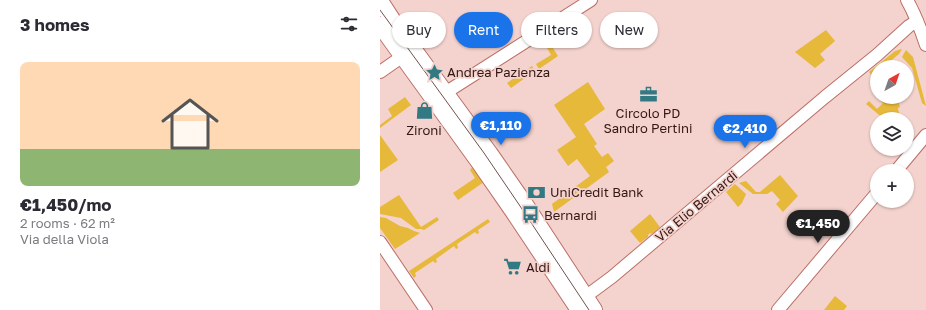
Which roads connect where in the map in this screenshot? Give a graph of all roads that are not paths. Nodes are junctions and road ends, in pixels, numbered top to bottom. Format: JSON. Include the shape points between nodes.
{"nodes":[{"id":1,"x":591,"y":0,"type":"edge"},
{"id":2,"x":907,"y":0,"type":"edge"},
{"id":3,"x":380,"y":2,"type":"edge"},
{"id":4,"x":917,"y":21,"type":"junction"},
{"id":5,"x":380,"y":25,"type":"edge"},
{"id":6,"x":926,"y":45,"type":"edge"},
{"id":7,"x":403,"y":56,"type":"junction"},
{"id":8,"x":380,"y":72,"type":"edge"},
{"id":9,"x":445,"y":93,"type":"junction"},
{"id":10,"x":926,"y":135,"type":"edge"},
{"id":11,"x":902,"y":164,"type":"edge"},
{"id":12,"x":870,"y":201,"type":"edge"},
{"id":13,"x":380,"y":242,"type":"edge"},
{"id":14,"x":582,"y":303,"type":"edge"},
{"id":15,"x":426,"y":310,"type":"edge"},
{"id":16,"x":594,"y":310,"type":"edge"},
{"id":17,"x":778,"y":310,"type":"edge"}],
"edges":[{"from":1,"to":9,"type":"street"},
{"from":2,"to":4,"type":"street"},
{"from":3,"to":9,"type":"main road"},
{"from":4,"to":6,"type":"street"},
{"from":4,"to":14,"type":"street","name":"Via Elio Bernardi"},
{"from":5,"to":7,"type":"main road"},
{"from":7,"to":8,"type":"street"},
{"from":7,"to":14,"type":"main road","via":[[517,217]]},
{"from":9,"to":14,"type":"main road","via":[[524,204]]},
{"from":10,"to":11,"type":"street"},
{"from":12,"to":17,"type":"street"},
{"from":13,"to":15,"type":"street"},
{"from":14,"to":16,"type":"main road"}]}
